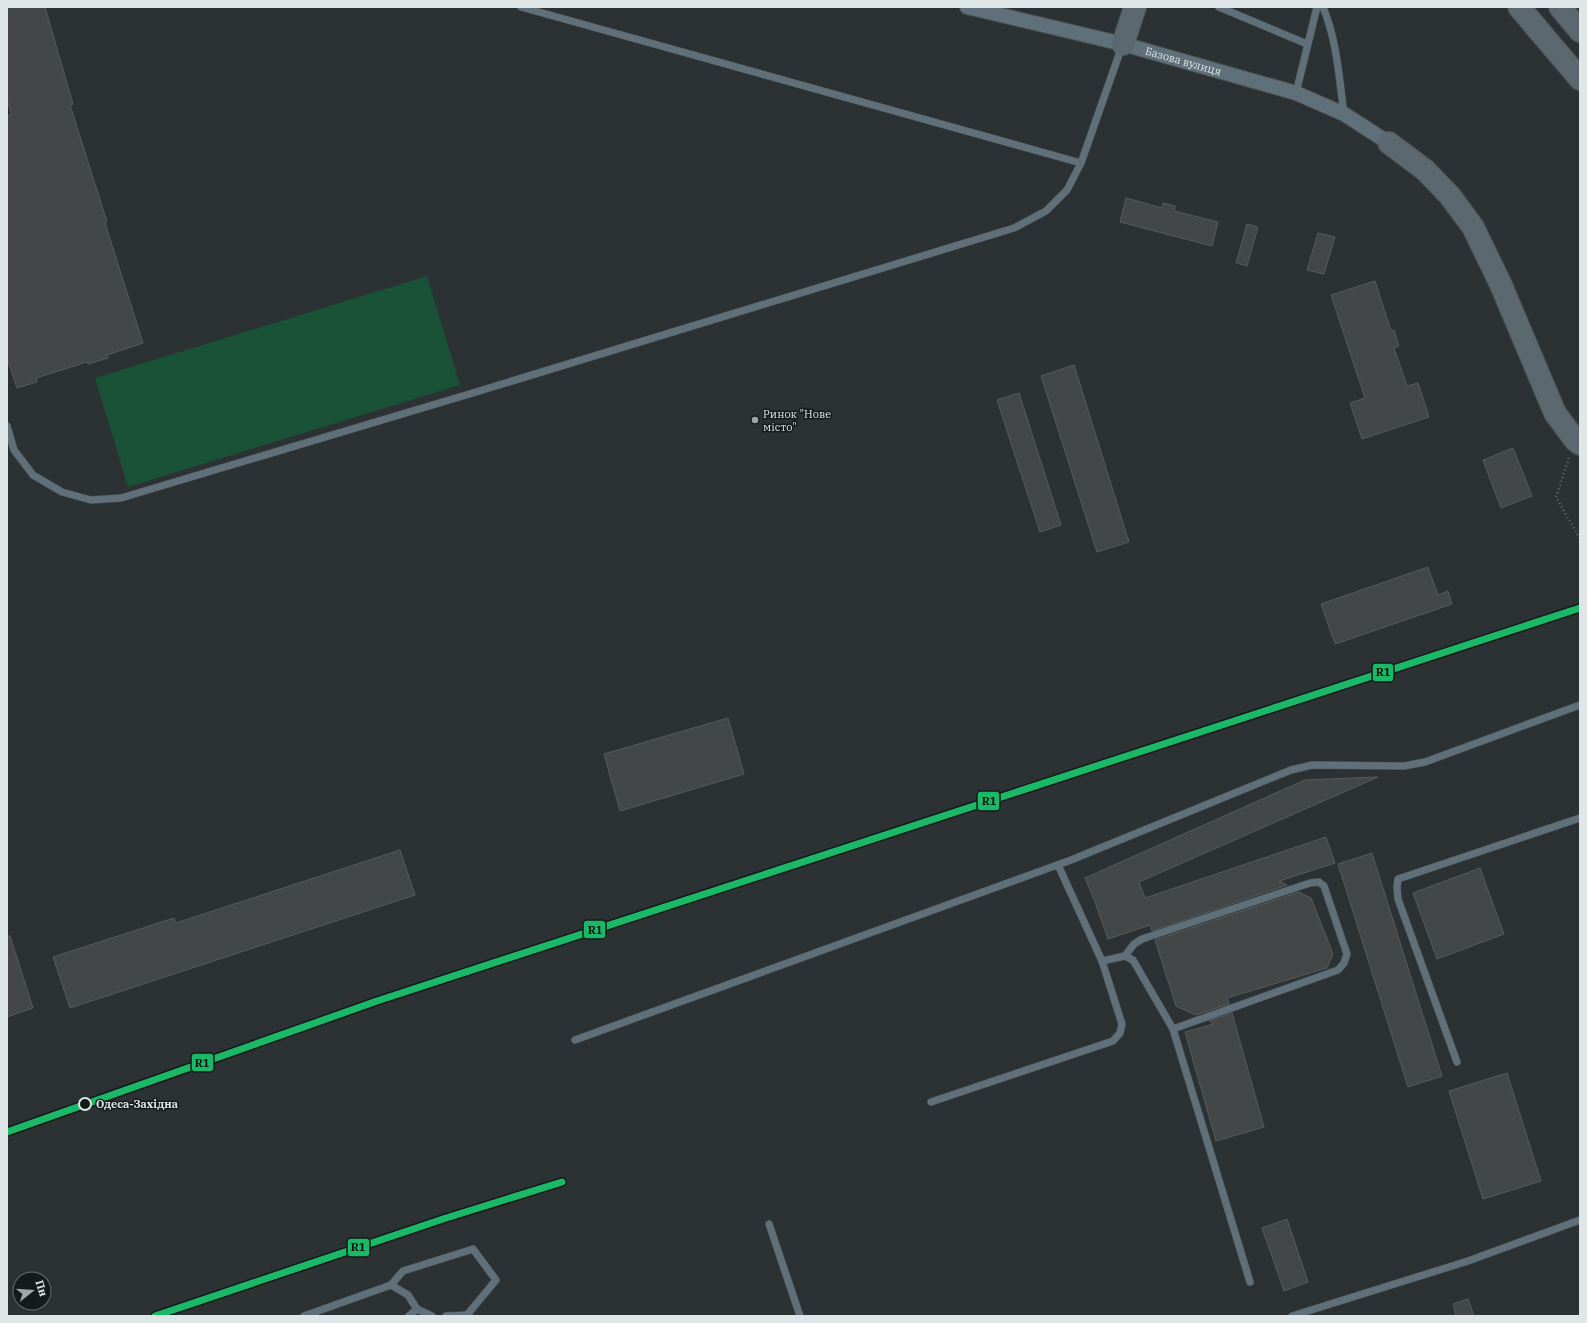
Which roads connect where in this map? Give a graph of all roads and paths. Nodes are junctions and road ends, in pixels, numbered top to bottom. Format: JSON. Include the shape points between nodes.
{"nodes":[{"id":1,"x":521,"y":7,"type":"edge"},
{"id":2,"x":967,"y":7,"type":"edge"},
{"id":3,"x":1134,"y":7,"type":"edge"},
{"id":4,"x":1219,"y":7,"type":"edge"},
{"id":5,"x":1317,"y":7,"type":"edge"},
{"id":6,"x":1323,"y":7,"type":"edge"},
{"id":7,"x":1519,"y":7,"type":"edge"},
{"id":8,"x":1560,"y":7,"type":"edge"},
{"id":9,"x":1580,"y":31,"type":"edge"},
{"id":10,"x":1123,"y":44,"type":"junction"},
{"id":11,"x":1307,"y":44,"type":"junction"},
{"id":12,"x":1580,"y":78,"type":"edge"},
{"id":13,"x":1296,"y":93,"type":"junction"},
{"id":14,"x":1344,"y":114,"type":"junction"},
{"id":15,"x":1390,"y":143,"type":"joint"},
{"id":16,"x":1081,"y":163,"type":"junction"},
{"id":17,"x":7,"y":426,"type":"edge"},
{"id":18,"x":1577,"y":442,"type":"edge"},
{"id":19,"x":1580,"y":539,"type":"edge"},
{"id":20,"x":1580,"y":705,"type":"edge"},
{"id":21,"x":1580,"y":818,"type":"edge"},
{"id":22,"x":1058,"y":865,"type":"junction"},
{"id":23,"x":1125,"y":956,"type":"junction"},
{"id":24,"x":1102,"y":961,"type":"junction"},
{"id":25,"x":1173,"y":1029,"type":"junction"},
{"id":26,"x":575,"y":1040,"type":"dead end"},
{"id":27,"x":1457,"y":1062,"type":"dead end"},
{"id":28,"x":931,"y":1102,"type":"dead end"},
{"id":29,"x":1580,"y":1220,"type":"edge"},
{"id":30,"x":770,"y":1224,"type":"dead end"},
{"id":31,"x":1250,"y":1282,"type":"dead end"},
{"id":32,"x":391,"y":1285,"type":"junction"},
{"id":33,"x":417,"y":1309,"type":"junction"},
{"id":34,"x":468,"y":1315,"type":"edge"},
{"id":35,"x":304,"y":1316,"type":"edge"},
{"id":36,"x":410,"y":1316,"type":"edge"},
{"id":37,"x":432,"y":1316,"type":"edge"},
{"id":38,"x":446,"y":1316,"type":"edge"},
{"id":39,"x":800,"y":1316,"type":"edge"},
{"id":40,"x":1292,"y":1316,"type":"edge"}],
"edges":[{"from":1,"to":16,"type":"lane"},
{"from":2,"to":10,"type":"street","name":"Базова вулиця"},
{"from":3,"to":10,"type":"main road"},
{"from":4,"to":11,"type":"lane"},
{"from":5,"to":11,"type":"lane"},
{"from":6,"to":14,"type":"lane","via":[[1336,52]]},
{"from":7,"to":12,"type":"main road"},
{"from":8,"to":9,"type":"main road"},
{"from":10,"to":13,"type":"street","name":"Базова вулиця"},
{"from":10,"to":16,"type":"lane"},
{"from":11,"to":13,"type":"lane"},
{"from":13,"to":14,"type":"street","name":"Базова вулиця"},
{"from":14,"to":15,"type":"street","name":"Базова вулиця"},
{"from":15,"to":18,"type":"main road","via":[[1425,170],[1450,196],[1473,227],[1501,285],[1555,413]]},
{"from":16,"to":17,"type":"lane","via":[[1067,190],[1046,211],[1014,228],[121,498],[91,500],[62,492],[33,475],[14,450]]},
{"from":18,"to":19,"type":"path","via":[[1556,498]]},
{"from":20,"to":22,"type":"lane","via":[[1425,762],[1404,766],[1312,765],[1291,770]]},
{"from":21,"to":27,"type":"lane","via":[[1398,879],[1398,899]]},
{"from":22,"to":24,"type":"lane"},
{"from":22,"to":26,"type":"lane"},
{"from":23,"to":24,"type":"lane"},
{"from":23,"to":25,"type":"lane","via":[[1133,960]]},
{"from":23,"to":25,"type":"lane","via":[[1134,944],[1142,939],[1310,883],[1318,882],[1324,886],[1348,954],[1338,970]]},
{"from":24,"to":28,"type":"lane","via":[[1122,1024],[1120,1033],[1113,1041]]},
{"from":25,"to":31,"type":"lane"},
{"from":29,"to":40,"type":"lane","via":[[1468,1261]]},
{"from":30,"to":39,"type":"lane"},
{"from":32,"to":33,"type":"lane","via":[[408,1295]]},
{"from":32,"to":34,"type":"lane","via":[[403,1271],[473,1249],[496,1280]]},
{"from":32,"to":35,"type":"lane"},
{"from":33,"to":36,"type":"lane"},
{"from":33,"to":37,"type":"lane"},
{"from":34,"to":38,"type":"lane"}]}
